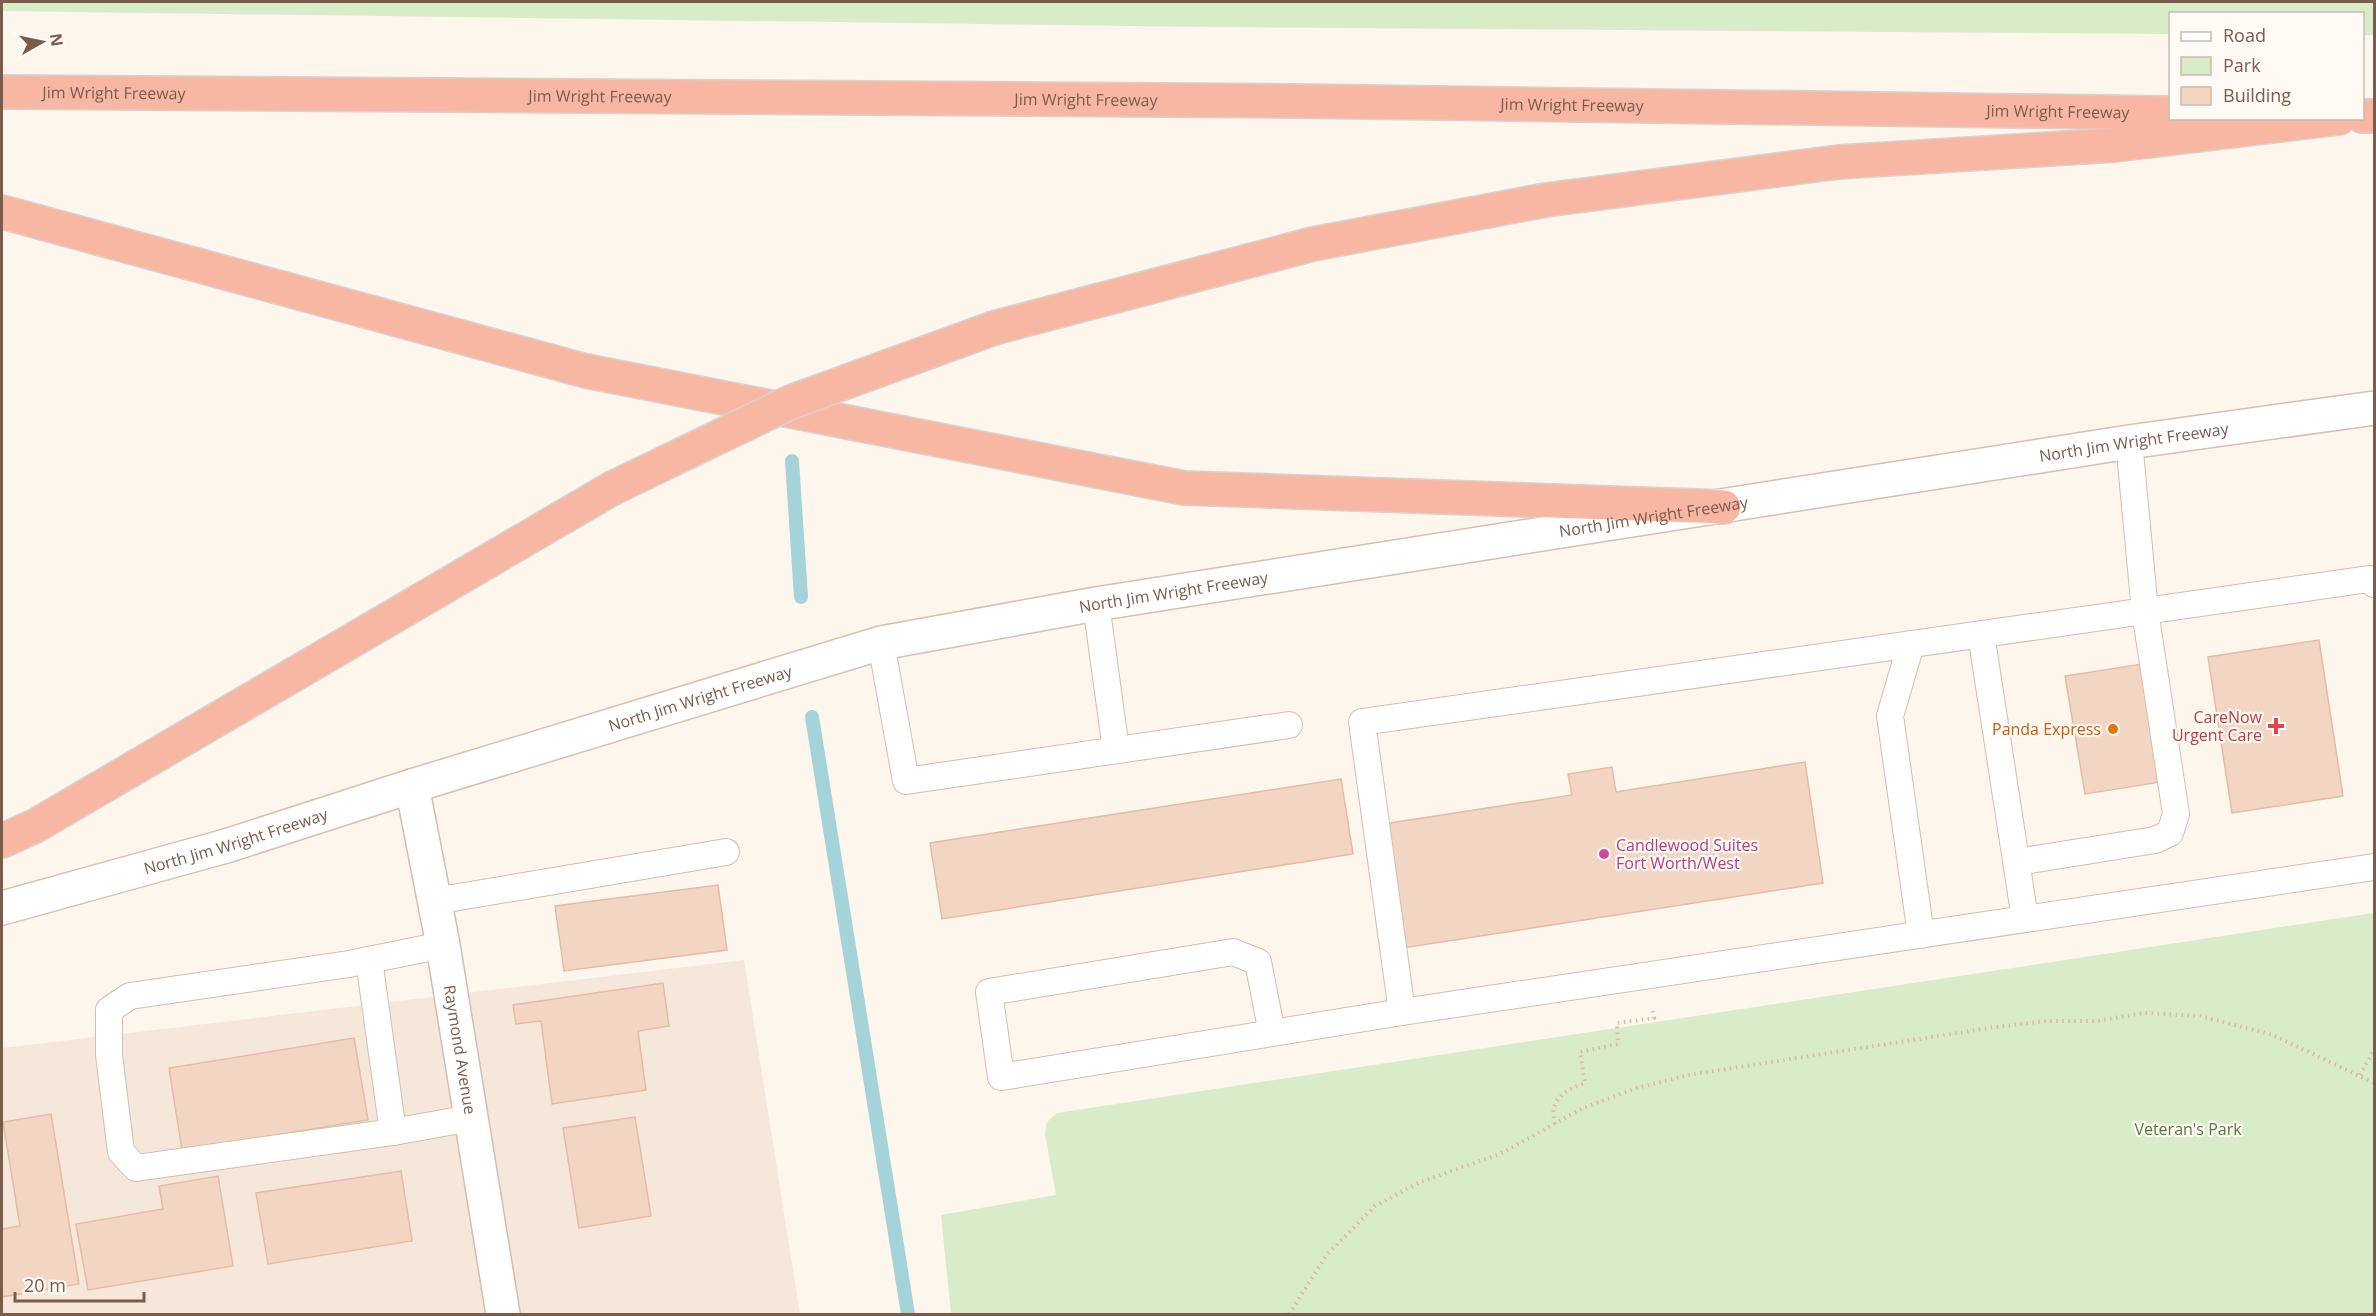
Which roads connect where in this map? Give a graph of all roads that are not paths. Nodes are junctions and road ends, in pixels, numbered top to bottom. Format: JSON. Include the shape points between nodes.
{"nodes":[{"id":1,"x":2,"y":92,"type":"edge"},
{"id":2,"x":2169,"y":113,"type":"edge"},
{"id":3,"x":2326,"y":120,"type":"edge"},
{"id":4,"x":2,"y":212,"type":"edge"},
{"id":5,"x":2374,"y":408,"type":"edge"},
{"id":6,"x":2128,"y":442,"type":"junction"},
{"id":7,"x":1724,"y":507,"type":"junction"},
{"id":8,"x":2374,"y":584,"type":"edge"},
{"id":9,"x":1096,"y":604,"type":"junction"},
{"id":10,"x":2145,"y":611,"type":"junction"},
{"id":11,"x":1982,"y":634,"type":"junction"},
{"id":12,"x":881,"y":642,"type":"junction"},
{"id":13,"x":1911,"y":644,"type":"junction"},
{"id":14,"x":1289,"y":725,"type":"dead end"},
{"id":15,"x":1116,"y":750,"type":"junction"},
{"id":16,"x":412,"y":786,"type":"junction"},
{"id":17,"x":2,"y":841,"type":"edge"},
{"id":18,"x":726,"y":852,"type":"dead end"},
{"id":19,"x":2017,"y":862,"type":"junction"},
{"id":20,"x":2374,"y":867,"type":"edge"},
{"id":21,"x":435,"y":901,"type":"junction"},
{"id":22,"x":2,"y":908,"type":"edge"},
{"id":23,"x":2025,"y":919,"type":"junction"},
{"id":24,"x":1921,"y":935,"type":"junction"},
{"id":25,"x":443,"y":945,"type":"junction"},
{"id":26,"x":369,"y":960,"type":"junction"},
{"id":27,"x":1402,"y":1012,"type":"junction"},
{"id":28,"x":1272,"y":1033,"type":"junction"},
{"id":29,"x":471,"y":1118,"type":"junction"},
{"id":30,"x":393,"y":1132,"type":"junction"},
{"id":31,"x":503,"y":1314,"type":"edge"}],
"edges":[{"from":1,"to":2,"type":"highway","name":"Jim Wright Freeway","via":[[1296,101]]},
{"from":3,"to":17,"type":"highway","bridge":true,"via":[[2115,145],[1839,162],[1546,200],[1314,244],[994,328],[791,402],[611,489],[35,826]]},
{"from":4,"to":7,"type":"highway","via":[[586,371],[1184,488]]},
{"from":5,"to":6,"type":"main road","name":"North Jim Wright Freeway"},
{"from":6,"to":7,"type":"main road","name":"North Jim Wright Freeway"},
{"from":6,"to":10,"type":"lane"},
{"from":7,"to":9,"type":"main road","name":"North Jim Wright Freeway"},
{"from":8,"to":10,"type":"lane","via":[[2369,579]]},
{"from":9,"to":12,"type":"main road","name":"North Jim Wright Freeway"},
{"from":9,"to":15,"type":"lane"},
{"from":10,"to":11,"type":"lane"},
{"from":10,"to":19,"type":"lane","via":[[2176,814],[2170,833],[2145,842]]},
{"from":11,"to":13,"type":"lane"},
{"from":11,"to":19,"type":"lane"},
{"from":12,"to":15,"type":"lane","via":[[906,781]]},
{"from":12,"to":16,"type":"main road","name":"North Jim Wright Freeway"},
{"from":13,"to":24,"type":"lane","via":[[1890,716]]},
{"from":13,"to":27,"type":"lane","via":[[1362,722]]},
{"from":14,"to":15,"type":"lane"},
{"from":16,"to":21,"type":"main road","name":"Raymond Avenue"},
{"from":16,"to":22,"type":"main road","name":"North Jim Wright Freeway","via":[[226,846]]},
{"from":18,"to":21,"type":"lane"},
{"from":19,"to":23,"type":"lane"},
{"from":20,"to":23,"type":"lane"},
{"from":21,"to":25,"type":"main road","name":"Raymond Avenue"},
{"from":23,"to":24,"type":"lane"},
{"from":24,"to":27,"type":"lane"},
{"from":25,"to":26,"type":"lane"},
{"from":25,"to":29,"type":"main road","name":"Raymond Avenue"},
{"from":26,"to":30,"type":"lane"},
{"from":26,"to":30,"type":"lane","via":[[130,996],[109,1010],[109,1055],[121,1152],[136,1168]]},
{"from":27,"to":28,"type":"lane"},
{"from":28,"to":28,"type":"lane","via":[[1001,1077],[990,992],[1233,952],[1257,962]]},
{"from":29,"to":30,"type":"lane"},
{"from":29,"to":31,"type":"main road","name":"Raymond Avenue"}]}
